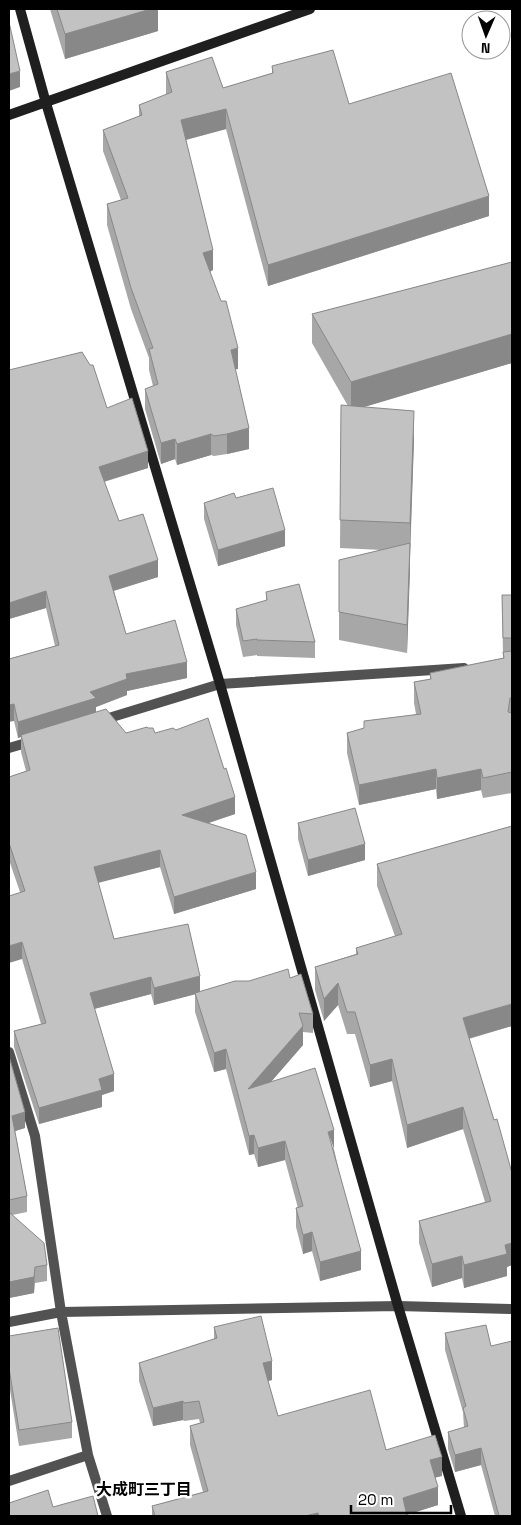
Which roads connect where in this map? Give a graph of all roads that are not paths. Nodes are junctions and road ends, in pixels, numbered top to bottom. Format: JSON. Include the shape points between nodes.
{"nodes":[{"id":1,"x":20,"y":9,"type":"edge"},
{"id":2,"x":310,"y":9,"type":"edge"},
{"id":3,"x":46,"y":103,"type":"junction"},
{"id":4,"x":9,"y":115,"type":"edge"},
{"id":5,"x":473,"y":667,"type":"edge"},
{"id":6,"x":220,"y":684,"type":"junction"},
{"id":7,"x":92,"y":723,"type":"edge"},
{"id":8,"x":46,"y":737,"type":"edge"},
{"id":9,"x":9,"y":748,"type":"edge"},
{"id":10,"x":9,"y":1052,"type":"edge"},
{"id":11,"x":398,"y":1306,"type":"junction"},
{"id":12,"x":512,"y":1309,"type":"edge"},
{"id":13,"x":61,"y":1312,"type":"junction"},
{"id":14,"x":9,"y":1322,"type":"edge"},
{"id":15,"x":88,"y":1455,"type":"junction"},
{"id":16,"x":9,"y":1481,"type":"edge"},
{"id":17,"x":107,"y":1516,"type":"edge"},
{"id":18,"x":461,"y":1516,"type":"edge"}],
"edges":[{"from":1,"to":3,"type":"street"},
{"from":2,"to":3,"type":"street"},
{"from":3,"to":4,"type":"street"},
{"from":3,"to":6,"type":"street"},
{"from":5,"to":6,"type":"street"},
{"from":6,"to":7,"type":"street"},
{"from":6,"to":11,"type":"street"},
{"from":8,"to":9,"type":"street"},
{"from":10,"to":13,"type":"street","via":[[35,1136]]},
{"from":11,"to":12,"type":"street"},
{"from":11,"to":13,"type":"street"},
{"from":11,"to":18,"type":"street"},
{"from":13,"to":14,"type":"street"},
{"from":13,"to":15,"type":"street"},
{"from":15,"to":16,"type":"street"},
{"from":15,"to":17,"type":"street"}]}
